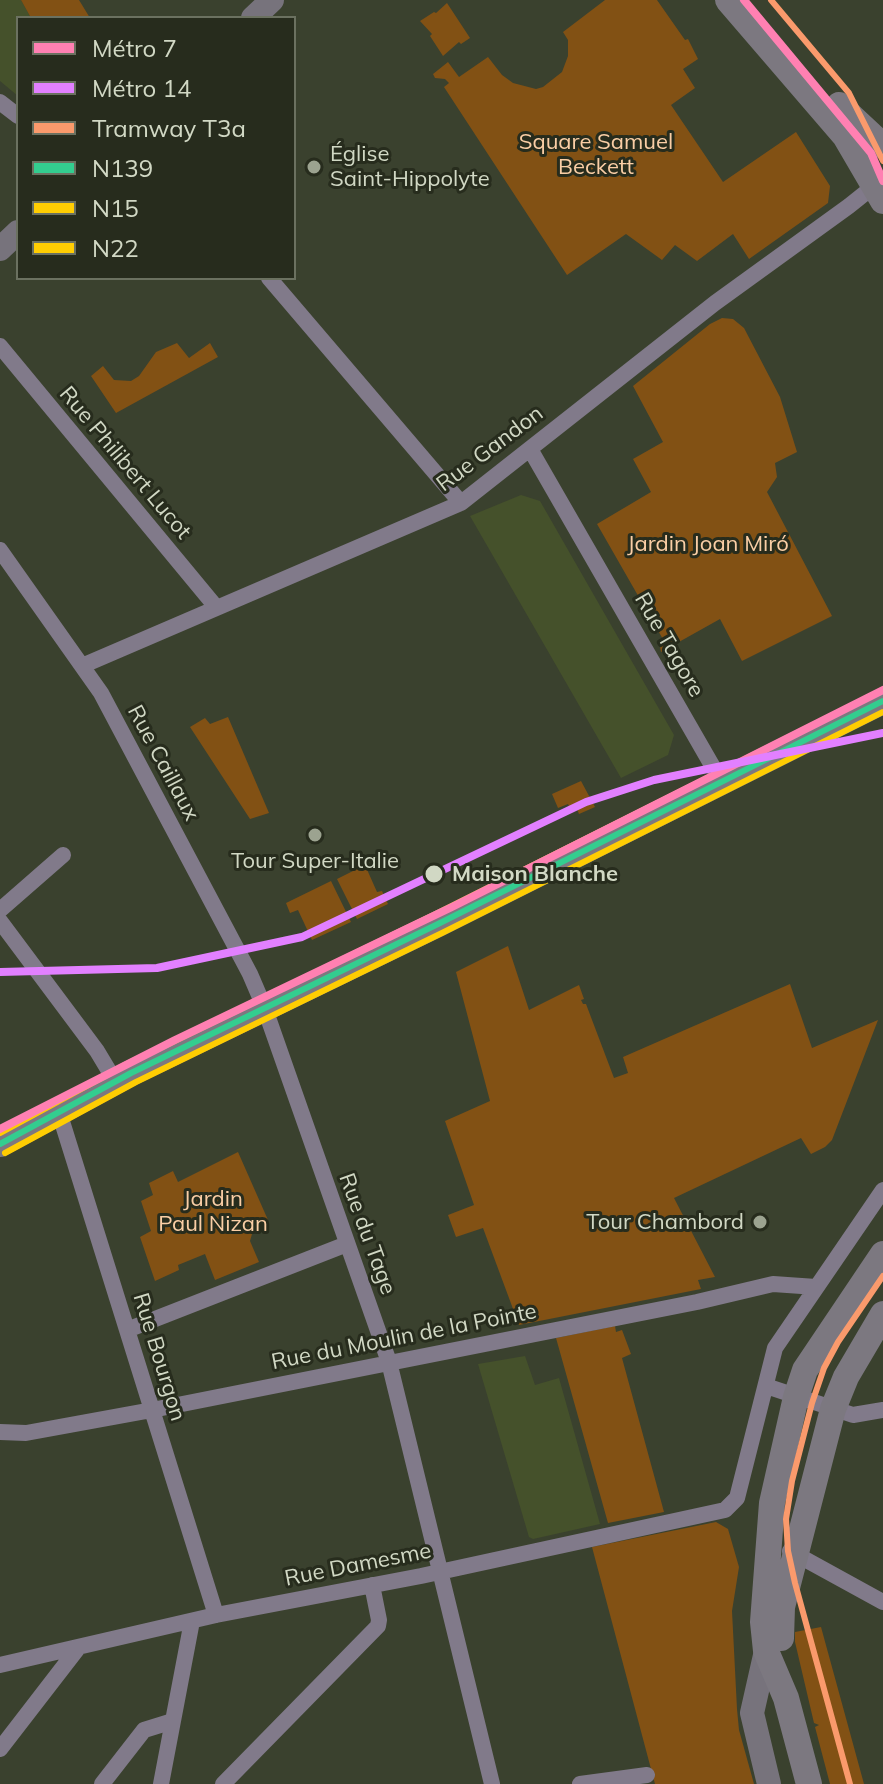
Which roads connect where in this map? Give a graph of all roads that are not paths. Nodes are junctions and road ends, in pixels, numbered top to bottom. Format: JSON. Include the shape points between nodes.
{"nodes":[{"id":1,"x":272,"y":0,"type":"edge"},
{"id":2,"x":728,"y":0,"type":"edge"},
{"id":3,"x":746,"y":0,"type":"edge"},
{"id":4,"x":255,"y":16,"type":"edge"},
{"id":5,"x":0,"y":102,"type":"edge"},
{"id":6,"x":16,"y":114,"type":"edge"},
{"id":7,"x":883,"y":146,"type":"edge"},
{"id":8,"x":880,"y":188,"type":"edge"},
{"id":9,"x":16,"y":234,"type":"edge"},
{"id":10,"x":0,"y":249,"type":"edge"},
{"id":11,"x":271,"y":280,"type":"edge"},
{"id":12,"x":0,"y":346,"type":"edge"},
{"id":13,"x":530,"y":449,"type":"junction"},
{"id":14,"x":461,"y":503,"type":"junction"},
{"id":15,"x":0,"y":550,"type":"edge"},
{"id":16,"x":216,"y":607,"type":"junction"},
{"id":17,"x":84,"y":665,"type":"junction"},
{"id":18,"x":883,"y":701,"type":"edge"},
{"id":19,"x":721,"y":781,"type":"junction"},
{"id":20,"x":63,"y":855,"type":"dead end"},
{"id":21,"x":0,"y":910,"type":"edge"},
{"id":22,"x":0,"y":921,"type":"edge"},
{"id":23,"x":265,"y":1009,"type":"junction"},
{"id":24,"x":115,"y":1081,"type":"junction"},
{"id":25,"x":59,"y":1112,"type":"junction"},
{"id":26,"x":0,"y":1144,"type":"edge"},
{"id":27,"x":883,"y":1190,"type":"edge"},
{"id":28,"x":347,"y":1244,"type":"junction"},
{"id":29,"x":883,"y":1254,"type":"edge"},
{"id":30,"x":816,"y":1287,"type":"junction"},
{"id":31,"x":883,"y":1314,"type":"edge"},
{"id":32,"x":127,"y":1330,"type":"junction"},
{"id":33,"x":389,"y":1362,"type":"junction"},
{"id":34,"x":766,"y":1386,"type":"junction"},
{"id":35,"x":796,"y":1397,"type":"junction"},
{"id":36,"x":833,"y":1409,"type":"junction"},
{"id":37,"x":152,"y":1410,"type":"junction"},
{"id":38,"x":883,"y":1410,"type":"edge"},
{"id":39,"x":0,"y":1432,"type":"edge"},
{"id":40,"x":769,"y":1541,"type":"junction"},
{"id":41,"x":797,"y":1554,"type":"junction"},
{"id":42,"x":439,"y":1571,"type":"junction"},
{"id":43,"x":372,"y":1585,"type":"junction"},
{"id":44,"x":883,"y":1602,"type":"edge"},
{"id":45,"x":216,"y":1615,"type":"junction"},
{"id":46,"x":192,"y":1621,"type":"junction"},
{"id":47,"x":78,"y":1648,"type":"junction"},
{"id":48,"x":766,"y":1651,"type":"junction"},
{"id":49,"x":0,"y":1665,"type":"edge"},
{"id":50,"x":786,"y":1698,"type":"junction"},
{"id":51,"x":173,"y":1721,"type":"junction"},
{"id":52,"x":0,"y":1749,"type":"edge"},
{"id":53,"x":647,"y":1775,"type":"dead end"},
{"id":54,"x":102,"y":1784,"type":"edge"},
{"id":55,"x":161,"y":1784,"type":"edge"},
{"id":56,"x":223,"y":1784,"type":"edge"},
{"id":57,"x":492,"y":1784,"type":"edge"},
{"id":58,"x":580,"y":1784,"type":"edge"},
{"id":59,"x":769,"y":1784,"type":"edge"},
{"id":60,"x":809,"y":1784,"type":"edge"}],
"edges":[{"from":1,"to":4,"type":"main road"},
{"from":2,"to":8,"type":"main road","via":[[826,112]]},
{"from":3,"to":7,"type":"main road","via":[[853,121]]},
{"from":5,"to":6,"type":"street"},
{"from":8,"to":13,"type":"street","name":"Rue Gandon","via":[[715,303]]},
{"from":9,"to":10,"type":"main road"},
{"from":11,"to":14,"type":"street"},
{"from":12,"to":16,"type":"street","name":"Rue Philibert Lucot"},
{"from":13,"to":14,"type":"street","name":"Rue Gandon"},
{"from":13,"to":19,"type":"street","name":"Rue Tagore"},
{"from":14,"to":16,"type":"street","name":"Rue Gandon"},
{"from":15,"to":17,"type":"street","name":"Rue Caillaux"},
{"from":16,"to":17,"type":"street","name":"Rue Gandon"},
{"from":17,"to":23,"type":"street","name":"Rue Caillaux"},
{"from":18,"to":19,"type":"main road"},
{"from":19,"to":23,"type":"main road"},
{"from":20,"to":21,"type":"street"},
{"from":22,"to":24,"type":"street"},
{"from":23,"to":24,"type":"main road"},
{"from":23,"to":28,"type":"street","name":"Rue du Tage"},
{"from":24,"to":25,"type":"main road"},
{"from":25,"to":26,"type":"main road"},
{"from":25,"to":32,"type":"street","name":"Rue Bourgon"},
{"from":27,"to":30,"type":"street"},
{"from":28,"to":32,"type":"street"},
{"from":28,"to":33,"type":"street","name":"Rue du Tage"},
{"from":29,"to":35,"type":"main road","via":[[809,1361]]},
{"from":30,"to":33,"type":"street","name":"Rue du Moulin de la Pointe","via":[[773,1284]]},
{"from":30,"to":34,"type":"street","via":[[775,1348]]},
{"from":31,"to":36,"type":"main road"},
{"from":32,"to":37,"type":"street","name":"Rue Bourgon"},
{"from":33,"to":37,"type":"street","name":"Rue du Moulin de la Pointe"},
{"from":33,"to":42,"type":"street","name":"Rue du Tage"},
{"from":34,"to":35,"type":"street"},
{"from":34,"to":42,"type":"street","name":"Rue Damesme","via":[[737,1498],[725,1510]]},
{"from":35,"to":36,"type":"street"},
{"from":35,"to":40,"type":"main road"},
{"from":36,"to":38,"type":"street","via":[[853,1415]]},
{"from":36,"to":41,"type":"main road"},
{"from":37,"to":39,"type":"street","name":"Rue du Moulin de la Pointe","via":[[26,1433]]},
{"from":37,"to":45,"type":"street","name":"Rue Bourgon"},
{"from":40,"to":41,"type":"street"},
{"from":40,"to":48,"type":"main road"},
{"from":41,"to":44,"type":"street"},
{"from":41,"to":50,"type":"main road","via":[[782,1607]]},
{"from":42,"to":43,"type":"street","name":"Rue Damesme"},
{"from":42,"to":57,"type":"street","name":"Rue du Tage"},
{"from":43,"to":45,"type":"street","name":"Rue Damesme"},
{"from":43,"to":56,"type":"street","via":[[378,1626]]},
{"from":45,"to":46,"type":"street","name":"Rue Damesme"},
{"from":46,"to":47,"type":"street","name":"Rue Damesme"},
{"from":46,"to":51,"type":"street"},
{"from":47,"to":49,"type":"street","name":"Rue Damesme"},
{"from":47,"to":52,"type":"street"},
{"from":48,"to":50,"type":"main road"},
{"from":48,"to":59,"type":"main road","via":[[752,1713]]},
{"from":50,"to":60,"type":"main road"},
{"from":51,"to":54,"type":"street","via":[[144,1730]]},
{"from":51,"to":55,"type":"street"},
{"from":53,"to":58,"type":"street"}]}
